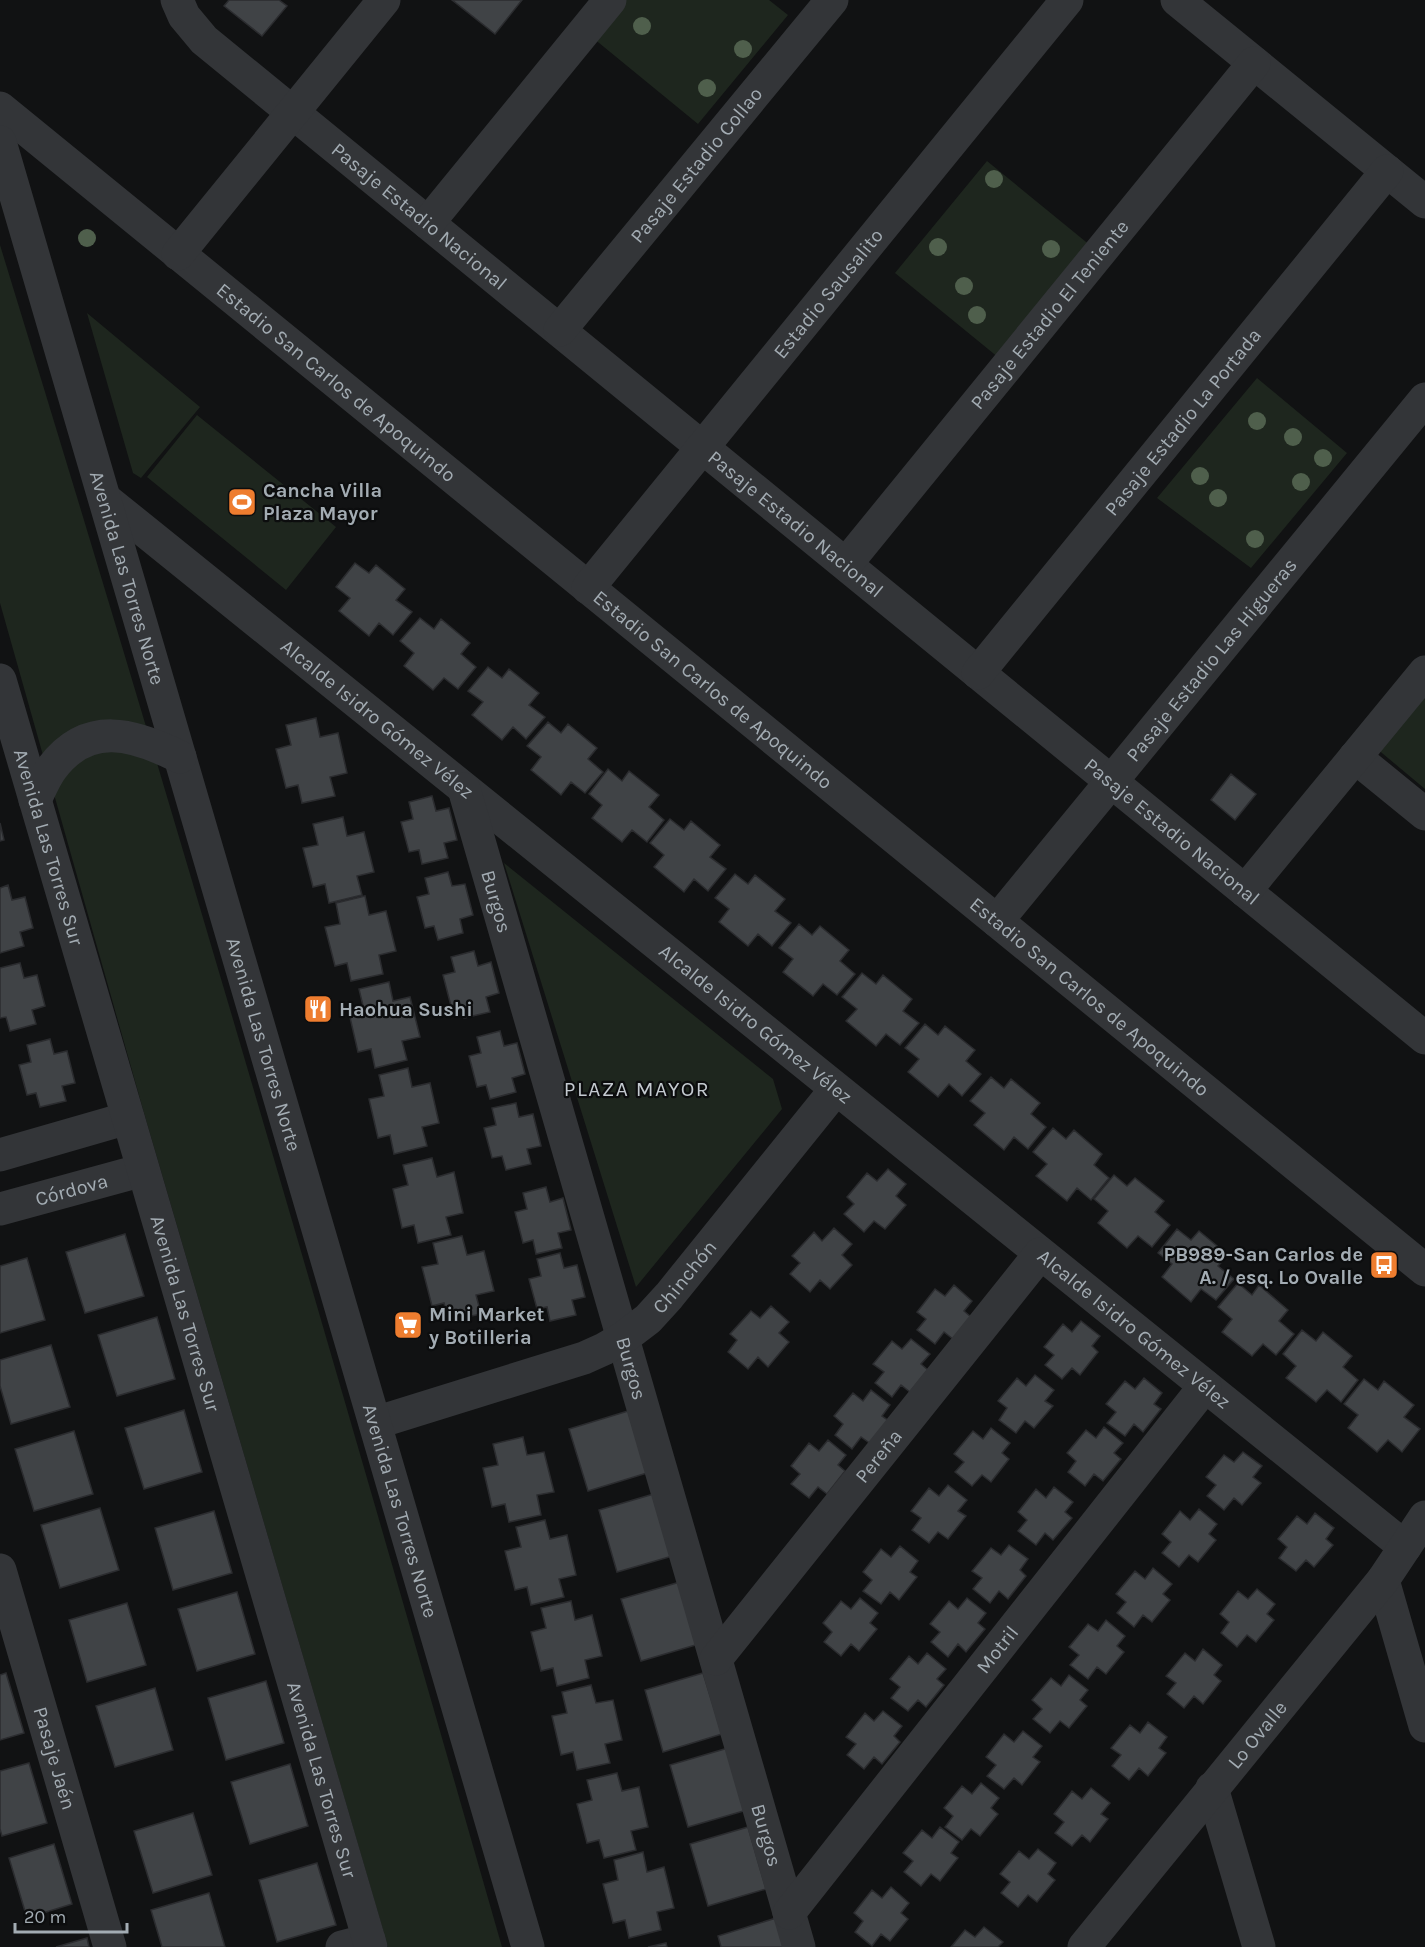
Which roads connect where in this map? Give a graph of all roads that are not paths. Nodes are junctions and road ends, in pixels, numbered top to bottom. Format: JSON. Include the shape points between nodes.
{"nodes":[{"id":1,"x":177,"y":0,"type":"edge"},
{"id":2,"x":384,"y":0,"type":"edge"},
{"id":3,"x":610,"y":0,"type":"edge"},
{"id":4,"x":832,"y":0,"type":"edge"},
{"id":5,"x":1067,"y":0,"type":"edge"},
{"id":6,"x":1177,"y":0,"type":"edge"},
{"id":7,"x":1254,"y":63,"type":"junction"},
{"id":8,"x":0,"y":108,"type":"edge"},
{"id":9,"x":293,"y":112,"type":"junction"},
{"id":10,"x":0,"y":142,"type":"edge"},
{"id":11,"x":1387,"y":171,"type":"junction"},
{"id":12,"x":1425,"y":202,"type":"edge"},
{"id":13,"x":428,"y":223,"type":"junction"},
{"id":14,"x":178,"y":254,"type":"junction"},
{"id":15,"x":560,"y":330,"type":"junction"},
{"id":16,"x":1425,"y":399,"type":"edge"},
{"id":17,"x":703,"y":448,"type":"junction"},
{"id":18,"x":105,"y":499,"type":"junction"},
{"id":19,"x":846,"y":564,"type":"junction"},
{"id":20,"x":588,"y":588,"type":"junction"},
{"id":21,"x":1425,"y":672,"type":"edge"},
{"id":22,"x":978,"y":673,"type":"junction"},
{"id":23,"x":0,"y":680,"type":"edge"},
{"id":24,"x":180,"y":757,"type":"junction"},
{"id":25,"x":1355,"y":757,"type":"junction"},
{"id":26,"x":1112,"y":782,"type":"junction"},
{"id":27,"x":464,"y":789,"type":"junction"},
{"id":28,"x":34,"y":800,"type":"junction"},
{"id":29,"x":1425,"y":814,"type":"edge"},
{"id":30,"x":1245,"y":891,"type":"junction"},
{"id":31,"x":997,"y":921,"type":"junction"},
{"id":32,"x":1425,"y":1038,"type":"edge"},
{"id":33,"x":836,"y":1089,"type":"junction"},
{"id":34,"x":128,"y":1118,"type":"junction"},
{"id":35,"x":0,"y":1155,"type":"edge"},
{"id":36,"x":143,"y":1170,"type":"junction"},
{"id":37,"x":0,"y":1209,"type":"edge"},
{"id":38,"x":1040,"y":1254,"type":"junction"},
{"id":39,"x":1425,"y":1270,"type":"edge"},
{"id":40,"x":623,"y":1338,"type":"junction"},
{"id":41,"x":1205,"y":1386,"type":"junction"},
{"id":42,"x":375,"y":1423,"type":"junction"},
{"id":43,"x":1425,"y":1517,"type":"edge"},
{"id":44,"x":1405,"y":1547,"type":"junction"},
{"id":45,"x":0,"y":1570,"type":"edge"},
{"id":46,"x":1383,"y":1580,"type":"junction"},
{"id":47,"x":716,"y":1659,"type":"junction"},
{"id":48,"x":1425,"y":1726,"type":"edge"},
{"id":49,"x":1212,"y":1788,"type":"junction"},
{"id":50,"x":789,"y":1913,"type":"junction"},
{"id":51,"x":360,"y":1945,"type":"edge"},
{"id":52,"x":110,"y":1947,"type":"edge"},
{"id":53,"x":528,"y":1947,"type":"edge"},
{"id":54,"x":799,"y":1947,"type":"edge"},
{"id":55,"x":1084,"y":1947,"type":"edge"},
{"id":56,"x":1259,"y":1947,"type":"edge"}],
"edges":[{"from":1,"to":9,"type":"street","name":"Pasaje Estadio Nacional","via":[[184,16],[204,40]]},
{"from":2,"to":9,"type":"street"},
{"from":3,"to":13,"type":"street"},
{"from":4,"to":15,"type":"street","name":"Pasaje Estadio Collao"},
{"from":5,"to":17,"type":"street","name":"Estadio Sausalito"},
{"from":6,"to":7,"type":"street"},
{"from":7,"to":11,"type":"street"},
{"from":7,"to":19,"type":"street","name":"Pasaje Estadio El Teniente"},
{"from":8,"to":14,"type":"street","name":"Estadio San Carlos de Apoquindo"},
{"from":9,"to":13,"type":"street","name":"Pasaje Estadio Nacional"},
{"from":9,"to":14,"type":"street"},
{"from":10,"to":18,"type":"street","name":"Avenida Las Torres Norte"},
{"from":11,"to":12,"type":"street"},
{"from":11,"to":22,"type":"street","name":"Pasaje Estadio La Portada"},
{"from":13,"to":15,"type":"street","name":"Pasaje Estadio Nacional"},
{"from":14,"to":20,"type":"street","name":"Estadio San Carlos de Apoquindo"},
{"from":15,"to":17,"type":"street","name":"Pasaje Estadio Nacional"},
{"from":16,"to":26,"type":"street","name":"Pasaje Estadio Las Higueras"},
{"from":17,"to":19,"type":"street","name":"Pasaje Estadio Nacional"},
{"from":17,"to":20,"type":"street","name":"Estadio Sausalito"},
{"from":18,"to":24,"type":"street","name":"Avenida Las Torres Norte"},
{"from":18,"to":27,"type":"street","name":"Alcalde Isidro Gómez Vélez"},
{"from":19,"to":22,"type":"street","name":"Pasaje Estadio Nacional"},
{"from":20,"to":31,"type":"street","name":"Estadio San Carlos de Apoquindo"},
{"from":21,"to":25,"type":"street"},
{"from":22,"to":26,"type":"street","name":"Pasaje Estadio Nacional"},
{"from":23,"to":28,"type":"street","name":"Avenida Las Torres Sur"},
{"from":24,"to":28,"type":"street","via":[[155,744],[126,737],[96,736],[70,749],[51,769]]},
{"from":24,"to":42,"type":"street","name":"Avenida Las Torres Norte"},
{"from":25,"to":29,"type":"street"},
{"from":25,"to":30,"type":"street"},
{"from":26,"to":30,"type":"street","name":"Pasaje Estadio Nacional"},
{"from":26,"to":31,"type":"street","name":"Pasaje Estadio Las Higueras"},
{"from":27,"to":33,"type":"street","name":"Alcalde Isidro Gómez Vélez"},
{"from":27,"to":40,"type":"street","name":"Burgos"},
{"from":28,"to":34,"type":"street","name":"Avenida Las Torres Sur"},
{"from":30,"to":32,"type":"street","name":"Pasaje Estadio Nacional"},
{"from":31,"to":39,"type":"street","name":"Estadio San Carlos de Apoquindo"},
{"from":33,"to":38,"type":"street","name":"Alcalde Isidro Gómez Vélez"},
{"from":33,"to":40,"type":"street","name":"Chinchón","via":[[669,1296]]},
{"from":34,"to":35,"type":"street"},
{"from":34,"to":36,"type":"street","name":"Avenida Las Torres Sur"},
{"from":36,"to":37,"type":"street","name":"Córdova"},
{"from":36,"to":51,"type":"street","name":"Avenida Las Torres Sur"},
{"from":38,"to":41,"type":"street","name":"Alcalde Isidro Gómez Vélez"},
{"from":38,"to":47,"type":"street","name":"Pereña"},
{"from":40,"to":42,"type":"street","name":"Chinchón","via":[[584,1358]]},
{"from":40,"to":47,"type":"street","name":"Burgos"},
{"from":41,"to":44,"type":"street","name":"Alcalde Isidro Gómez Vélez"},
{"from":41,"to":50,"type":"street","name":"Motril"},
{"from":42,"to":53,"type":"street","name":"Avenida Las Torres Norte"},
{"from":43,"to":44,"type":"street","name":"Lo Ovalle"},
{"from":44,"to":46,"type":"street","name":"Lo Ovalle"},
{"from":45,"to":52,"type":"street","name":"Pasaje Jaén"},
{"from":46,"to":48,"type":"street"},
{"from":46,"to":49,"type":"street","name":"Lo Ovalle"},
{"from":47,"to":50,"type":"street","name":"Burgos"},
{"from":49,"to":55,"type":"street","name":"Lo Ovalle"},
{"from":49,"to":56,"type":"street"},
{"from":50,"to":54,"type":"street","name":"Burgos"}]}
